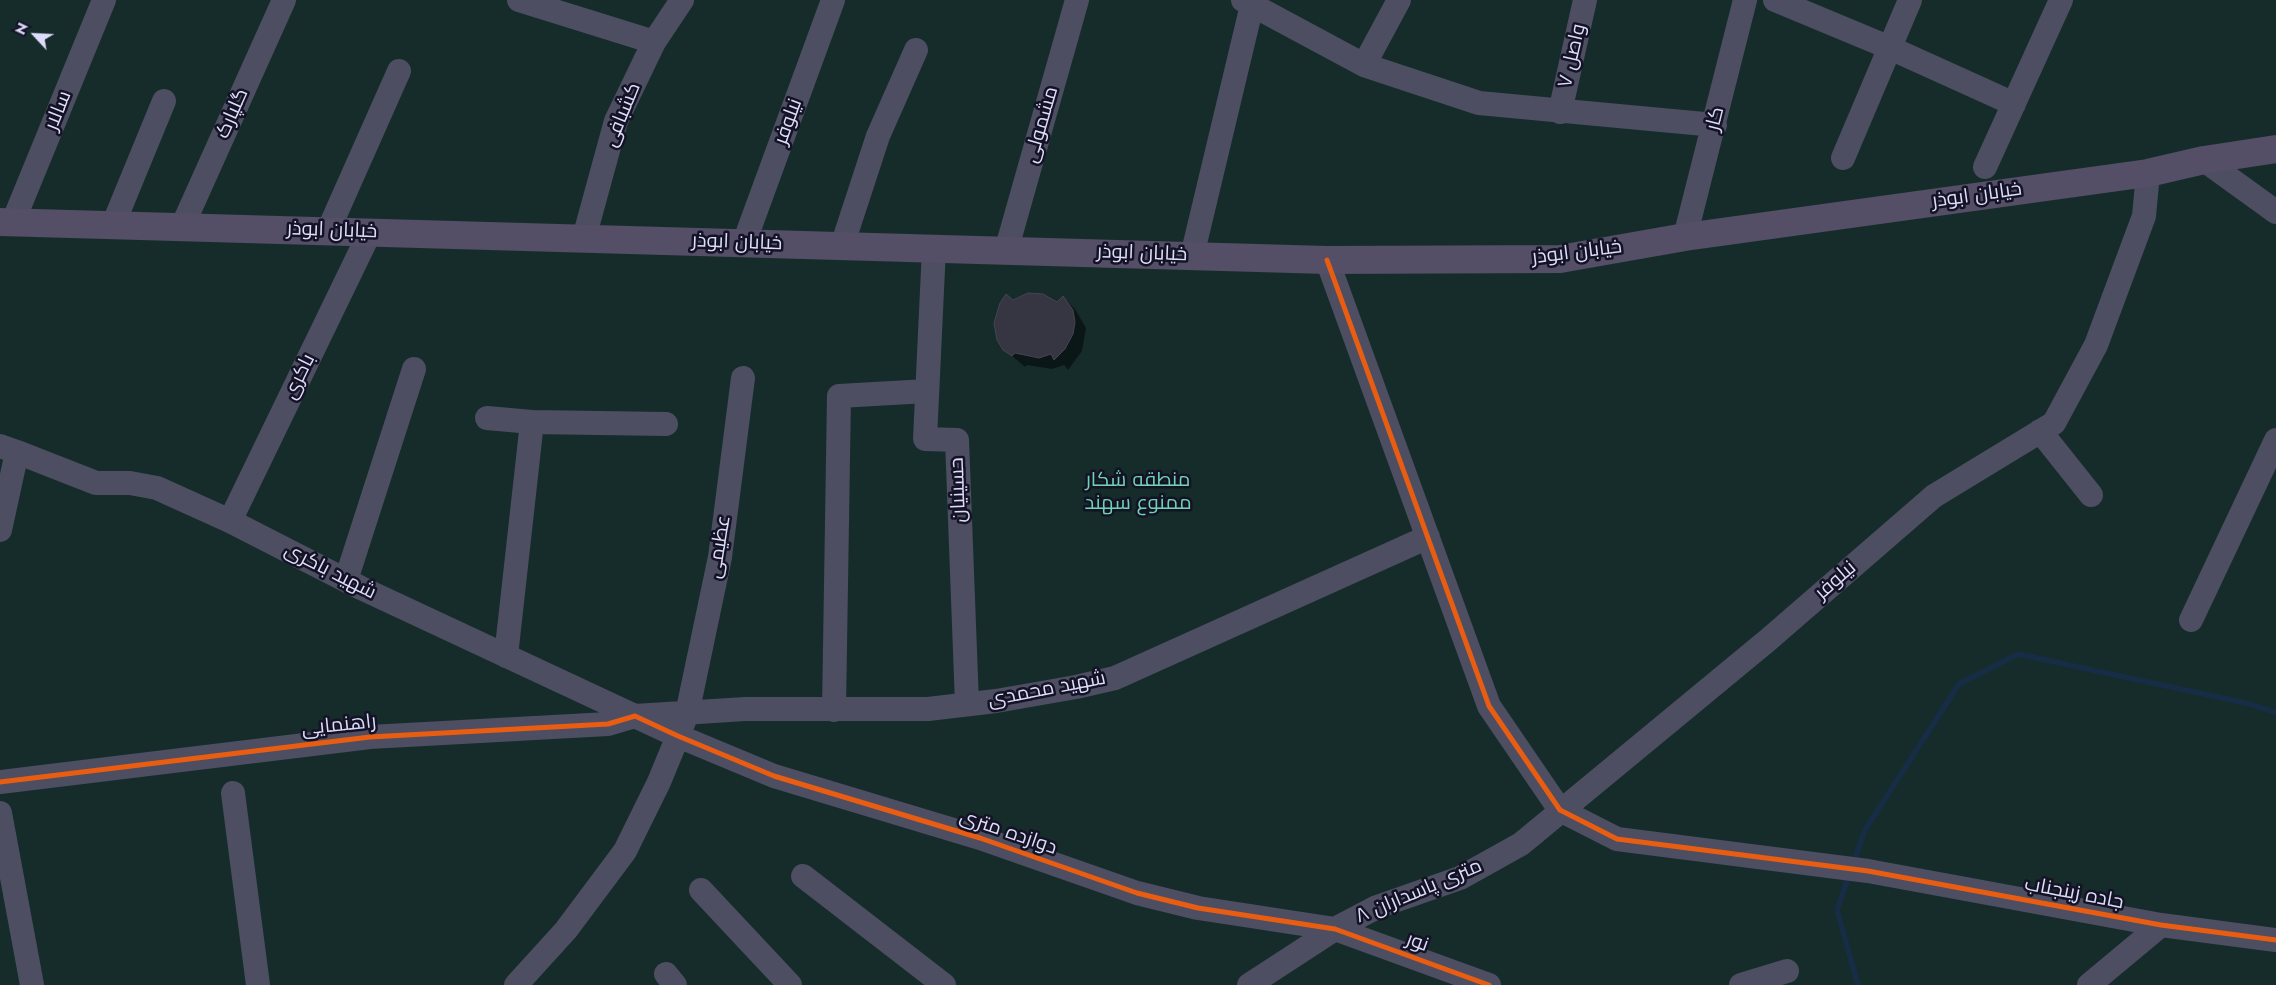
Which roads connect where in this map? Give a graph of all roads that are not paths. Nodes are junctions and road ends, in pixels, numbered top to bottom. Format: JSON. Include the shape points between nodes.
{"nodes":[{"id":1,"x":104,"y":0,"type":"edge"},
{"id":2,"x":284,"y":0,"type":"edge"},
{"id":3,"x":519,"y":0,"type":"edge"},
{"id":4,"x":682,"y":0,"type":"edge"},
{"id":5,"x":833,"y":0,"type":"edge"},
{"id":6,"x":1078,"y":0,"type":"edge"},
{"id":7,"x":1399,"y":0,"type":"edge"},
{"id":8,"x":1585,"y":0,"type":"edge"},
{"id":9,"x":1745,"y":0,"type":"edge"},
{"id":10,"x":1775,"y":0,"type":"edge"},
{"id":11,"x":1910,"y":0,"type":"edge"},
{"id":12,"x":2061,"y":0,"type":"edge"},
{"id":13,"x":1248,"y":2,"type":"edge"},
{"id":14,"x":654,"y":42,"type":"junction"},
{"id":15,"x":1888,"y":47,"type":"junction"},
{"id":16,"x":916,"y":50,"type":"dead end"},
{"id":17,"x":1364,"y":66,"type":"junction"},
{"id":18,"x":399,"y":70,"type":"dead end"},
{"id":19,"x":164,"y":102,"type":"dead end"},
{"id":20,"x":2014,"y":104,"type":"junction"},
{"id":21,"x":1560,"y":112,"type":"junction"},
{"id":22,"x":1715,"y":125,"type":"junction"},
{"id":23,"x":2276,"y":149,"type":"edge"},
{"id":24,"x":1842,"y":158,"type":"dead end"},
{"id":25,"x":2204,"y":160,"type":"junction"},
{"id":26,"x":1985,"y":167,"type":"dead end"},
{"id":27,"x":2148,"y":173,"type":"junction"},
{"id":28,"x":2276,"y":212,"type":"edge"},
{"id":29,"x":7,"y":222,"type":"edge"},
{"id":30,"x":113,"y":225,"type":"junction"},
{"id":31,"x":182,"y":227,"type":"junction"},
{"id":32,"x":328,"y":231,"type":"junction"},
{"id":33,"x":370,"y":232,"type":"junction"},
{"id":34,"x":1685,"y":237,"type":"junction"},
{"id":35,"x":584,"y":238,"type":"junction"},
{"id":36,"x":744,"y":243,"type":"junction"},
{"id":37,"x":842,"y":246,"type":"junction"},
{"id":38,"x":934,"y":248,"type":"junction"},
{"id":39,"x":1006,"y":251,"type":"junction"},
{"id":40,"x":1192,"y":256,"type":"junction"},
{"id":41,"x":1327,"y":260,"type":"junction"},
{"id":42,"x":414,"y":368,"type":"dead end"},
{"id":43,"x":743,"y":378,"type":"dead end"},
{"id":44,"x":927,"y":390,"type":"junction"},
{"id":45,"x":487,"y":418,"type":"dead end"},
{"id":46,"x":532,"y":422,"type":"junction"},
{"id":47,"x":666,"y":424,"type":"dead end"},
{"id":48,"x":2040,"y":431,"type":"junction"},
{"id":49,"x":2276,"y":440,"type":"edge"},
{"id":50,"x":8,"y":449,"type":"edge"},
{"id":51,"x":2090,"y":495,"type":"dead end"},
{"id":52,"x":230,"y":521,"type":"junction"},
{"id":53,"x":0,"y":530,"type":"edge"},
{"id":54,"x":1428,"y":537,"type":"junction"},
{"id":55,"x":346,"y":580,"type":"junction"},
{"id":56,"x":2191,"y":620,"type":"dead end"},
{"id":57,"x":506,"y":656,"type":"junction"},
{"id":58,"x":967,"y":704,"type":"junction"},
{"id":59,"x":834,"y":710,"type":"junction"},
{"id":60,"x":687,"y":714,"type":"junction"},
{"id":61,"x":635,"y":716,"type":"junction"},
{"id":62,"x":678,"y":736,"type":"junction"},
{"id":63,"x":0,"y":782,"type":"edge"},
{"id":64,"x":233,"y":793,"type":"dead end"},
{"id":65,"x":1560,"y":810,"type":"junction"},
{"id":66,"x":0,"y":813,"type":"edge"},
{"id":67,"x":803,"y":876,"type":"dead end"},
{"id":68,"x":701,"y":890,"type":"dead end"},
{"id":69,"x":2161,"y":926,"type":"junction"},
{"id":70,"x":1335,"y":929,"type":"junction"},
{"id":71,"x":2276,"y":940,"type":"edge"},
{"id":72,"x":1787,"y":971,"type":"dead end"},
{"id":73,"x":32,"y":985,"type":"edge"},
{"id":74,"x":258,"y":985,"type":"edge"},
{"id":75,"x":516,"y":985,"type":"edge"},
{"id":76,"x":790,"y":985,"type":"edge"},
{"id":77,"x":944,"y":985,"type":"edge"},
{"id":78,"x":1249,"y":985,"type":"edge"},
{"id":79,"x":1489,"y":985,"type":"edge"},
{"id":80,"x":1741,"y":985,"type":"edge"},
{"id":81,"x":2089,"y":985,"type":"edge"}],
"edges":[{"from":1,"to":29,"type":"street","name":"سالار"},
{"from":2,"to":31,"type":"street","name":"گلپارک"},
{"from":3,"to":14,"type":"street"},
{"from":4,"to":14,"type":"street","name":"کشبافی"},
{"from":5,"to":36,"type":"street","name":"نیلوفر"},
{"from":6,"to":39,"type":"street","name":"مشمولی"},
{"from":7,"to":17,"type":"street"},
{"from":8,"to":21,"type":"street","name":"واصل ۷"},
{"from":9,"to":22,"type":"street","name":"کار"},
{"from":10,"to":15,"type":"street"},
{"from":11,"to":15,"type":"street"},
{"from":12,"to":20,"type":"street"},
{"from":13,"to":17,"type":"street"},
{"from":13,"to":40,"type":"street"},
{"from":14,"to":35,"type":"street","name":"کشبافی","via":[[616,121]]},
{"from":15,"to":20,"type":"street"},
{"from":15,"to":24,"type":"street"},
{"from":16,"to":37,"type":"street","via":[[878,136]]},
{"from":17,"to":21,"type":"street","via":[[1479,103]]},
{"from":18,"to":32,"type":"street"},
{"from":19,"to":30,"type":"street"},
{"from":20,"to":26,"type":"street"},
{"from":21,"to":22,"type":"street"},
{"from":22,"to":34,"type":"street","name":"کار"},
{"from":23,"to":25,"type":"main road","name":"خیابان ابوذر"},
{"from":25,"to":27,"type":"main road","name":"خیابان ابوذر"},
{"from":25,"to":28,"type":"street"},
{"from":27,"to":34,"type":"main road","name":"خیابان ابوذر"},
{"from":27,"to":48,"type":"street","name":"نیلوفر","via":[[2144,216],[2096,345],[2054,423]]},
{"from":29,"to":30,"type":"main road","name":"خیابان ابوذر"},
{"from":30,"to":31,"type":"main road","name":"خیابان ابوذر"},
{"from":31,"to":32,"type":"main road","name":"خیابان ابوذر"},
{"from":32,"to":33,"type":"main road","name":"خیابان ابوذر"},
{"from":33,"to":35,"type":"main road","name":"خیابان ابوذر"},
{"from":33,"to":52,"type":"street","name":"باکری"},
{"from":34,"to":41,"type":"main road","name":"خیابان ابوذر","via":[[1560,259]]},
{"from":35,"to":36,"type":"main road","name":"خیابان ابوذر"},
{"from":36,"to":37,"type":"main road","name":"خیابان ابوذر"},
{"from":37,"to":38,"type":"main road","name":"خیابان ابوذر"},
{"from":38,"to":39,"type":"main road","name":"خیابان ابوذر"},
{"from":38,"to":44,"type":"street","name":"حسینیان"},
{"from":39,"to":40,"type":"main road","name":"خیابان ابوذر"},
{"from":40,"to":41,"type":"main road","name":"خیابان ابوذر"},
{"from":41,"to":54,"type":"street"},
{"from":42,"to":55,"type":"street"},
{"from":43,"to":60,"type":"street","name":"عظیمی","via":[[720,557]]},
{"from":44,"to":58,"type":"street","name":"حسینیان","via":[[925,439],[957,440]]},
{"from":44,"to":59,"type":"street","via":[[839,396]]},
{"from":45,"to":46,"type":"street"},
{"from":46,"to":47,"type":"street"},
{"from":46,"to":57,"type":"street"},
{"from":48,"to":51,"type":"street"},
{"from":48,"to":65,"type":"street","name":"نیلوفر","via":[[1934,496],[1768,640]]},
{"from":49,"to":56,"type":"street"},
{"from":50,"to":52,"type":"street","name":"شهید باکری","via":[[96,483],[130,483],[157,488]]},
{"from":50,"to":53,"type":"street"},
{"from":52,"to":55,"type":"street","name":"شهید باکری"},
{"from":54,"to":58,"type":"street","name":"شهید محمدی","via":[[1116,678],[1043,694]]},
{"from":54,"to":65,"type":"street","via":[[1490,706]]},
{"from":55,"to":57,"type":"street","name":"شهید باکری"},
{"from":57,"to":61,"type":"street","name":"شهید باکری"},
{"from":58,"to":59,"type":"street","name":"شهید محمدی","via":[[928,709]]},
{"from":59,"to":60,"type":"street","name":"شهید محمدی","via":[[745,709]]},
{"from":60,"to":61,"type":"street","name":"شهید محمدی"},
{"from":60,"to":62,"type":"street","name":"عظیمی"},
{"from":61,"to":62,"type":"street"},
{"from":61,"to":63,"type":"street","name":"راهنمایی","via":[[608,724],[370,737]]},
{"from":62,"to":70,"type":"street","name":"دوازده متری","via":[[774,776],[980,838],[1137,893],[1198,908]]},
{"from":62,"to":75,"type":"street","name":"عظیمی","via":[[625,851],[566,930]]},
{"from":64,"to":74,"type":"street"},
{"from":65,"to":69,"type":"street","name":"جاده زینجناب","via":[[1617,839],[1868,871]]},
{"from":65,"to":70,"type":"street","name":"۸ متری پاسداران","via":[[1521,844],[1460,878],[1377,907]]},
{"from":66,"to":73,"type":"street"},
{"from":67,"to":77,"type":"street"},
{"from":68,"to":76,"type":"street"},
{"from":69,"to":71,"type":"street","name":"جاده زینجناب"},
{"from":69,"to":81,"type":"street"},
{"from":70,"to":78,"type":"street","name":"۸ متری پاسداران"},
{"from":70,"to":79,"type":"street","name":"نور"},
{"from":72,"to":80,"type":"street"}]}
